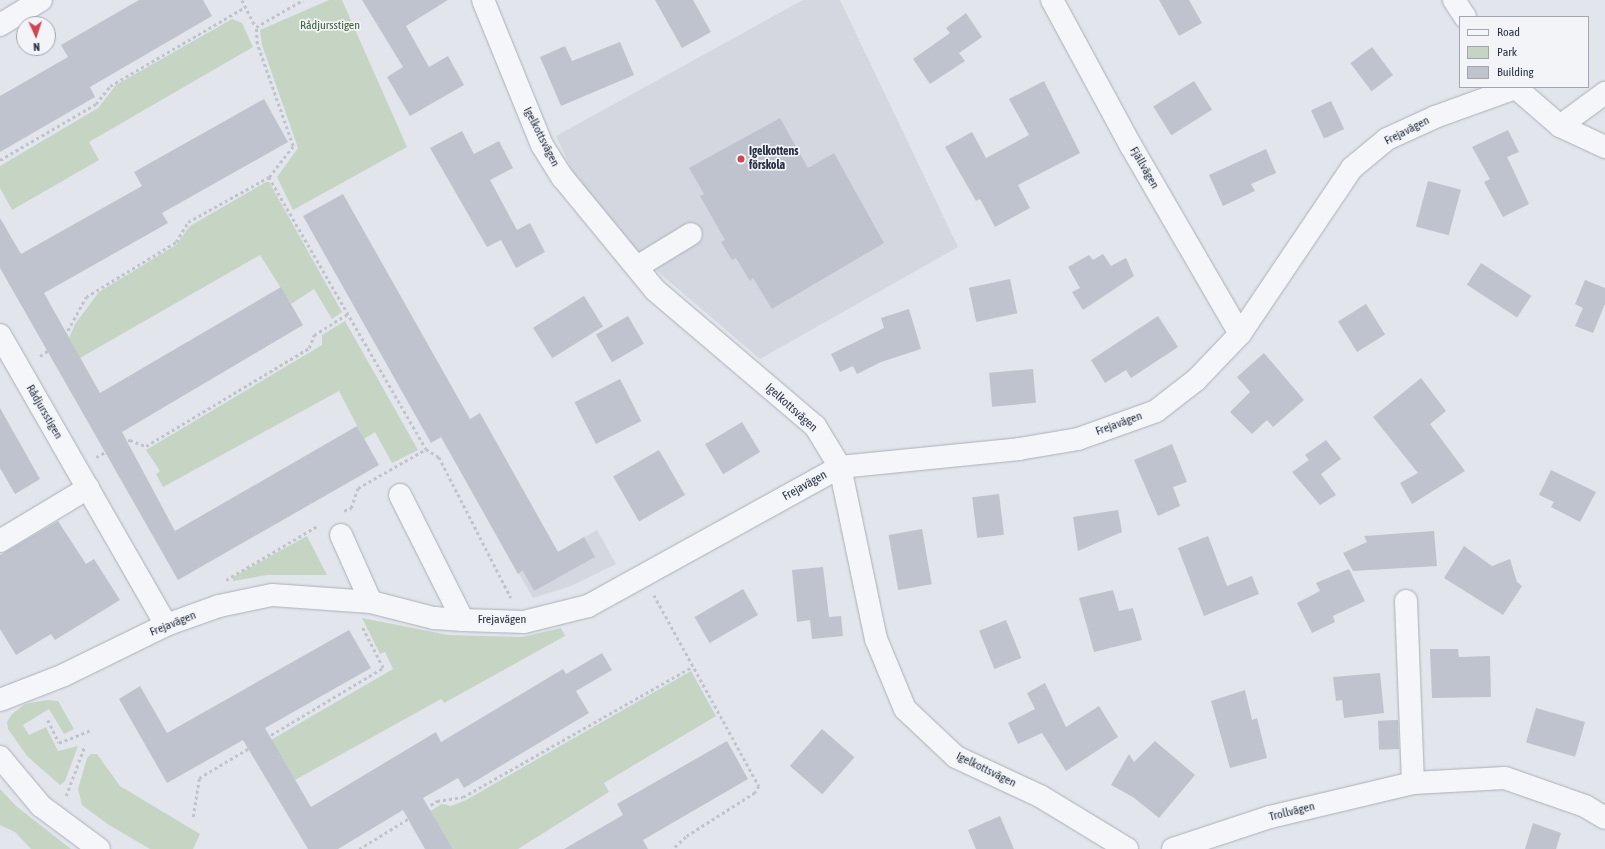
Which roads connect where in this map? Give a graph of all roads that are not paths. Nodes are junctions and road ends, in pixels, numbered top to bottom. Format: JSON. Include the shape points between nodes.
{"nodes":[{"id":1,"x":41,"y":0,"type":"edge"},
{"id":2,"x":483,"y":0,"type":"edge"},
{"id":3,"x":1052,"y":0,"type":"edge"},
{"id":4,"x":1454,"y":0,"type":"edge"},
{"id":5,"x":1464,"y":16,"type":"edge"},
{"id":6,"x":0,"y":25,"type":"edge"},
{"id":7,"x":1515,"y":88,"type":"edge"},
{"id":8,"x":1605,"y":93,"type":"edge"},
{"id":9,"x":1560,"y":126,"type":"junction"},
{"id":10,"x":1605,"y":147,"type":"edge"},
{"id":11,"x":691,"y":234,"type":"dead end"},
{"id":12,"x":637,"y":268,"type":"junction"},
{"id":13,"x":1240,"y":334,"type":"junction"},
{"id":14,"x":0,"y":335,"type":"edge"},
{"id":15,"x":840,"y":466,"type":"junction"},
{"id":16,"x":88,"y":488,"type":"junction"},
{"id":17,"x":400,"y":495,"type":"dead end"},
{"id":18,"x":335,"y":523,"type":"road end"},
{"id":19,"x":0,"y":541,"type":"edge"},
{"id":20,"x":1406,"y":601,"type":"dead end"},
{"id":21,"x":371,"y":602,"type":"junction"},
{"id":22,"x":464,"y":620,"type":"junction"},
{"id":23,"x":166,"y":625,"type":"junction"},
{"id":24,"x":0,"y":700,"type":"edge"},
{"id":25,"x":0,"y":757,"type":"edge"},
{"id":26,"x":1413,"y":783,"type":"junction"},
{"id":27,"x":1605,"y":818,"type":"edge"},
{"id":28,"x":99,"y":849,"type":"edge"},
{"id":29,"x":1127,"y":849,"type":"edge"},
{"id":30,"x":1173,"y":849,"type":"edge"}],
"edges":[{"from":1,"to":6,"type":"street"},
{"from":2,"to":12,"type":"street","name":"Igelkottsvägen","via":[[542,145],[563,178]]},
{"from":3,"to":13,"type":"street","name":"Fjällvägen","via":[[1131,146]]},
{"from":4,"to":5,"type":"street"},
{"from":7,"to":9,"type":"street"},
{"from":7,"to":13,"type":"street","name":"Frejavägen","via":[[1435,117],[1387,140],[1352,168]]},
{"from":8,"to":9,"type":"street"},
{"from":9,"to":10,"type":"street"},
{"from":11,"to":12,"type":"street"},
{"from":12,"to":15,"type":"street","name":"Igelkottsvägen","via":[[655,290],[815,426]]},
{"from":13,"to":15,"type":"street","name":"Frejavägen","via":[[1196,380],[1156,411],[1078,439],[1019,449]]},
{"from":14,"to":16,"type":"street","name":"Rådjursstigen"},
{"from":15,"to":22,"type":"street","name":"Frejavägen","via":[[588,606],[524,622]]},
{"from":15,"to":29,"type":"street","name":"Igelkottsvägen","via":[[876,639],[905,710],[956,757],[1040,796]]},
{"from":16,"to":19,"type":"street"},
{"from":16,"to":23,"type":"street","name":"Rådjursstigen"},
{"from":17,"to":22,"type":"street"},
{"from":18,"to":21,"type":"street"},
{"from":20,"to":26,"type":"street"},
{"from":21,"to":22,"type":"street","name":"Frejavägen","via":[[434,618]]},
{"from":21,"to":23,"type":"street","name":"Frejavägen","via":[[272,595],[219,606]]},
{"from":23,"to":24,"type":"street","name":"Frejavägen","via":[[64,674]]},
{"from":25,"to":28,"type":"street","via":[[41,806]]},
{"from":26,"to":27,"type":"street","name":"Trollvägen","via":[[1505,778],[1585,806]]},
{"from":26,"to":30,"type":"street","name":"Trollvägen","via":[[1270,817]]}]}
